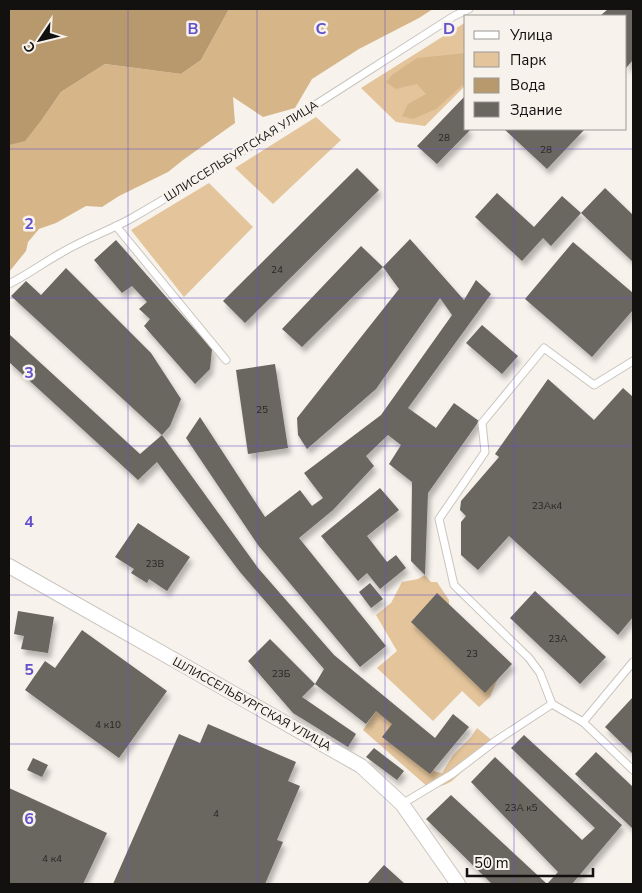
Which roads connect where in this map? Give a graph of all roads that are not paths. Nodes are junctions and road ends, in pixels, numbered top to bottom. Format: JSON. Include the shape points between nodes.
{"nodes":[{"id":1,"x":469,"y":9,"type":"edge"},
{"id":2,"x":116,"y":226,"type":"junction"},
{"id":3,"x":9,"y":284,"type":"edge"},
{"id":4,"x":226,"y":360,"type":"dead end"},
{"id":5,"x":633,"y":361,"type":"edge"},
{"id":6,"x":9,"y":566,"type":"edge"},
{"id":7,"x":633,"y":662,"type":"edge"},
{"id":8,"x":552,"y":704,"type":"junction"},
{"id":9,"x":583,"y":722,"type":"junction"},
{"id":10,"x":633,"y":770,"type":"edge"},
{"id":11,"x":402,"y":804,"type":"junction"},
{"id":12,"x":458,"y":884,"type":"edge"}],
"edges":[{"from":1,"to":2,"type":"lane","name":"ШЛИССЕЛЬБУРГСКАЯ УЛИЦА","via":[[214,170]]},
{"from":2,"to":3,"type":"lane","name":"ШЛИССЕЛЬБУРГСКАЯ УЛИЦА","via":[[61,252]]},
{"from":2,"to":4,"type":"lane"},
{"from":5,"to":8,"type":"lane","via":[[594,385],[544,348],[482,423],[485,452],[439,518],[454,584],[529,658],[540,673]]},
{"from":6,"to":11,"type":"street","name":"ШЛИССЕЛЬБУРГСКАЯ УЛИЦА","via":[[361,766]]},
{"from":7,"to":9,"type":"lane"},
{"from":8,"to":9,"type":"lane"},
{"from":8,"to":11,"type":"lane","via":[[452,774]]},
{"from":9,"to":10,"type":"lane"},
{"from":11,"to":12,"type":"street","name":"ШЛИССЕЛЬБУРГСКАЯ УЛИЦА"}]}
